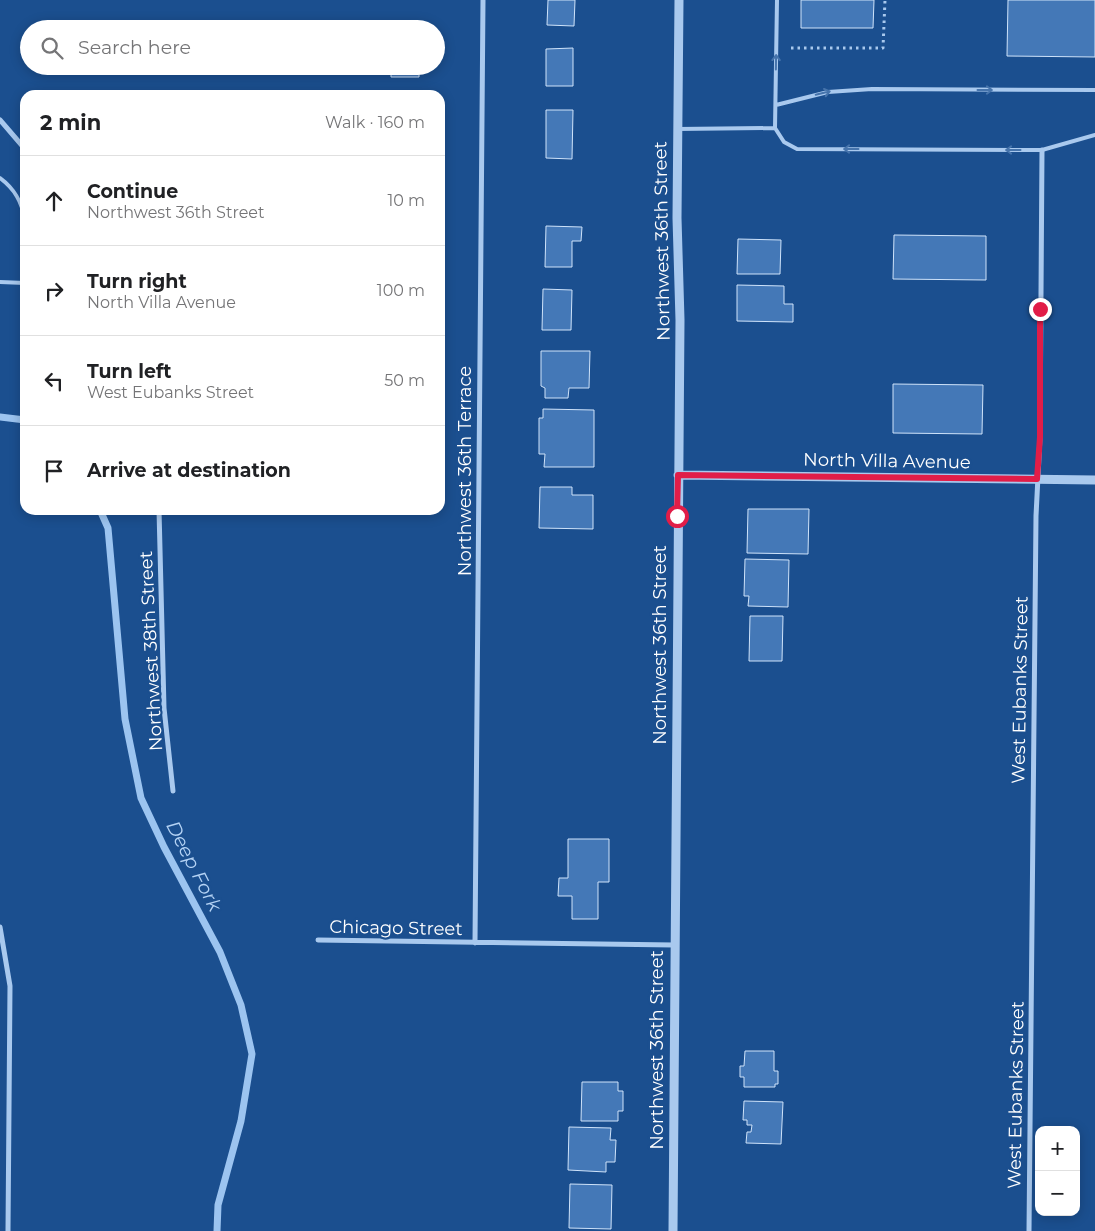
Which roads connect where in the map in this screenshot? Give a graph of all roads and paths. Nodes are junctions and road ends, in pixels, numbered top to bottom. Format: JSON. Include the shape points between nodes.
{"nodes":[{"id":1,"x":483,"y":0,"type":"edge"},
{"id":2,"x":679,"y":0,"type":"edge"},
{"id":3,"x":777,"y":0,"type":"edge"},
{"id":4,"x":884,"y":0,"type":"edge"},
{"id":5,"x":791,"y":48,"type":"dead end"},
{"id":6,"x":1095,"y":90,"type":"edge"},
{"id":7,"x":776,"y":106,"type":"junction"},
{"id":8,"x":0,"y":120,"type":"edge"},
{"id":9,"x":775,"y":128,"type":"junction"},
{"id":10,"x":678,"y":129,"type":"junction"},
{"id":11,"x":1095,"y":136,"type":"edge"},
{"id":12,"x":20,"y":143,"type":"edge"},
{"id":13,"x":1042,"y":150,"type":"junction"},
{"id":14,"x":0,"y":178,"type":"edge"},
{"id":15,"x":20,"y":199,"type":"edge"},
{"id":16,"x":0,"y":282,"type":"edge"},
{"id":17,"x":20,"y":283,"type":"edge"},
{"id":18,"x":678,"y":475,"type":"junction"},
{"id":19,"x":1037,"y":479,"type":"junction"},
{"id":20,"x":1095,"y":480,"type":"edge"},
{"id":21,"x":159,"y":515,"type":"edge"},
{"id":22,"x":173,"y":791,"type":"dead end"},
{"id":23,"x":0,"y":927,"type":"edge"},
{"id":24,"x":318,"y":940,"type":"dead end"},
{"id":25,"x":475,"y":943,"type":"junction"},
{"id":26,"x":674,"y":945,"type":"junction"},
{"id":27,"x":8,"y":1231,"type":"edge"},
{"id":28,"x":673,"y":1231,"type":"edge"},
{"id":29,"x":1028,"y":1231,"type":"edge"}],
"edges":[{"from":1,"to":25,"type":"street","name":"Northwest 36th Terrace"},
{"from":2,"to":10,"type":"street","name":"Northwest 36th Street"},
{"from":7,"to":3,"type":"lane","one_way":true},
{"from":4,"to":5,"type":"path","via":[[883,48]]},
{"from":7,"to":6,"type":"lane","one_way":true,"via":[[828,92],[872,89]]},
{"from":7,"to":9,"type":"lane"},
{"from":8,"to":12,"type":"street"},
{"from":9,"to":10,"type":"lane"},
{"from":13,"to":9,"type":"lane","one_way":true,"via":[[797,148],[784,142]]},
{"from":10,"to":18,"type":"street","name":"Northwest 36th Street"},
{"from":11,"to":13,"type":"lane"},
{"from":13,"to":19,"type":"street","name":"West Eubanks Street"},
{"from":14,"to":15,"type":"lane"},
{"from":16,"to":17,"type":"lane"},
{"from":18,"to":19,"type":"street","name":"North Villa Avenue"},
{"from":18,"to":26,"type":"street","name":"Northwest 36th Street"},
{"from":19,"to":20,"type":"street","name":"North Villa Avenue"},
{"from":19,"to":29,"type":"street","name":"West Eubanks Street"},
{"from":21,"to":22,"type":"street","name":"Northwest 38th Street","via":[[164,708]]},
{"from":23,"to":27,"type":"street","via":[[10,986]]},
{"from":24,"to":25,"type":"street","name":"Chicago Street"},
{"from":25,"to":26,"type":"street","name":"Chicago Street"},
{"from":26,"to":28,"type":"street","name":"Northwest 36th Street"}]}
